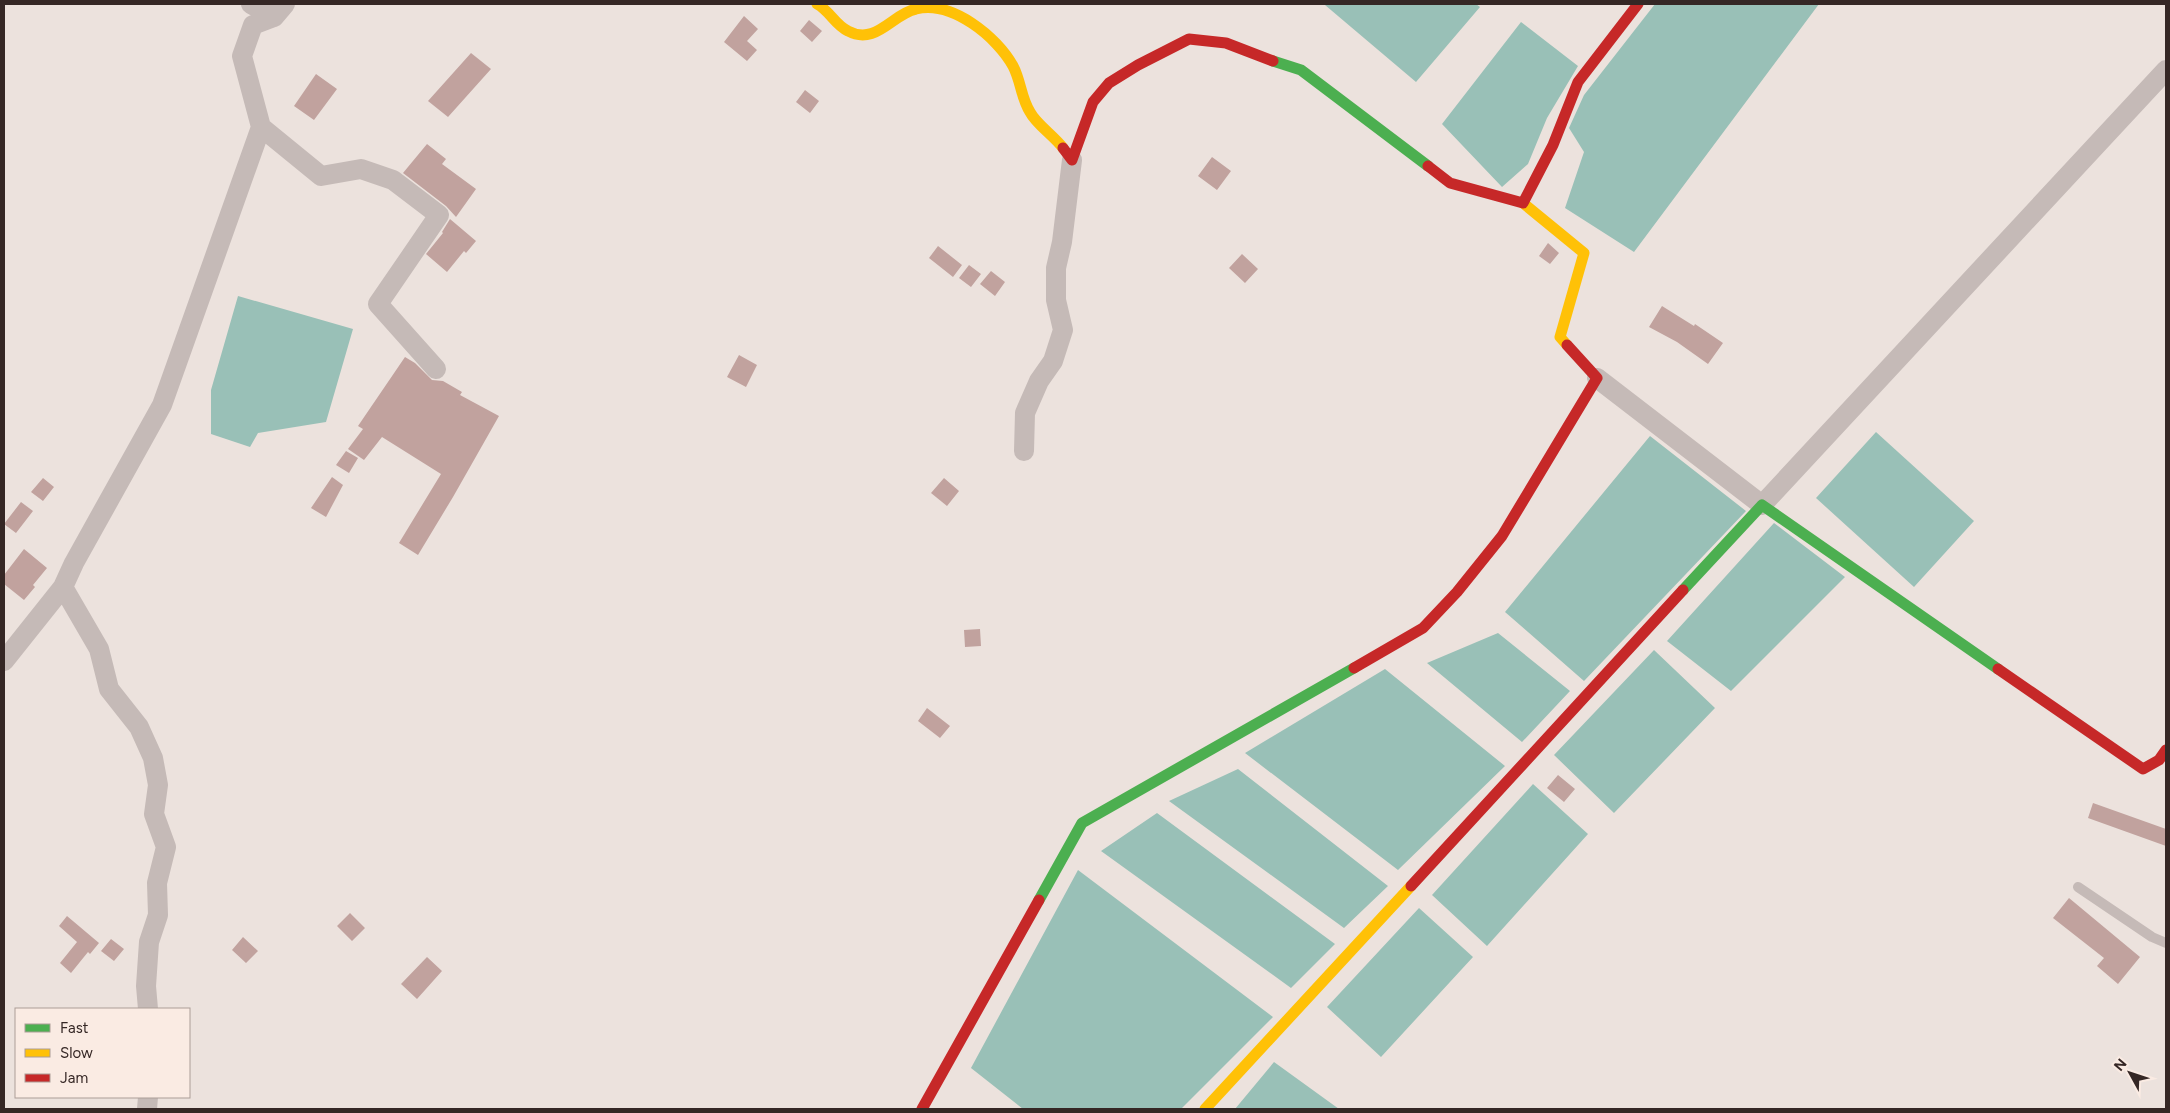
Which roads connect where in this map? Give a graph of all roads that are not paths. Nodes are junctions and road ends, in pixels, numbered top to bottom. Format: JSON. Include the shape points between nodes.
{"nodes":[{"id":1,"x":251,"y":4,"type":"edge"},
{"id":2,"x":817,"y":4,"type":"edge"},
{"id":3,"x":1638,"y":4,"type":"edge"},
{"id":4,"x":280,"y":10,"type":"edge"},
{"id":5,"x":2166,"y":70,"type":"edge"},
{"id":6,"x":261,"y":127,"type":"junction"},
{"id":7,"x":1072,"y":160,"type":"junction"},
{"id":8,"x":1524,"y":203,"type":"junction"},
{"id":9,"x":436,"y":369,"type":"dead end"},
{"id":10,"x":1597,"y":378,"type":"junction"},
{"id":11,"x":1024,"y":451,"type":"dead end"},
{"id":12,"x":1762,"y":505,"type":"junction"},
{"id":13,"x":63,"y":587,"type":"junction"},
{"id":14,"x":4,"y":661,"type":"edge"},
{"id":15,"x":2166,"y":750,"type":"edge"},
{"id":16,"x":2078,"y":887,"type":"dead end"},
{"id":17,"x":2166,"y":943,"type":"edge"},
{"id":18,"x":148,"y":1008,"type":"edge"},
{"id":19,"x":922,"y":1109,"type":"edge"},
{"id":20,"x":1205,"y":1109,"type":"edge"}],
"edges":[{"from":1,"to":4,"type":"street"},
{"from":2,"to":7,"type":"street","via":[[824,6],[840,28],[858,36],[875,33],[907,12],[925,7],[964,18],[988,34],[1010,60],[1030,115]]},
{"from":3,"to":8,"type":"street","via":[[1578,82],[1553,145]]},
{"from":4,"to":6,"type":"street","via":[[252,25],[242,56]]},
{"from":5,"to":12,"type":"street"},
{"from":6,"to":9,"type":"street","via":[[321,176],[361,169],[392,180],[439,214],[378,304]]},
{"from":6,"to":13,"type":"street","via":[[162,405]]},
{"from":7,"to":8,"type":"street","via":[[1093,102],[1109,83],[1189,39],[1226,42],[1301,70],[1450,183]]},
{"from":7,"to":11,"type":"street","via":[[1056,268],[1056,300],[1063,330],[1053,360],[1025,412]]},
{"from":8,"to":10,"type":"street","via":[[1584,253],[1560,337]]},
{"from":10,"to":12,"type":"street"},
{"from":10,"to":19,"type":"street","via":[[1502,536],[1423,628],[1082,823]]},
{"from":12,"to":15,"type":"street","via":[[2143,769],[2159,760]]},
{"from":12,"to":20,"type":"street"},
{"from":13,"to":14,"type":"street"},
{"from":13,"to":18,"type":"street","via":[[99,649],[109,689],[139,727],[153,758],[158,785],[154,814],[166,847],[158,882],[158,915],[149,942]]},
{"from":16,"to":17,"type":"lane"}]}
